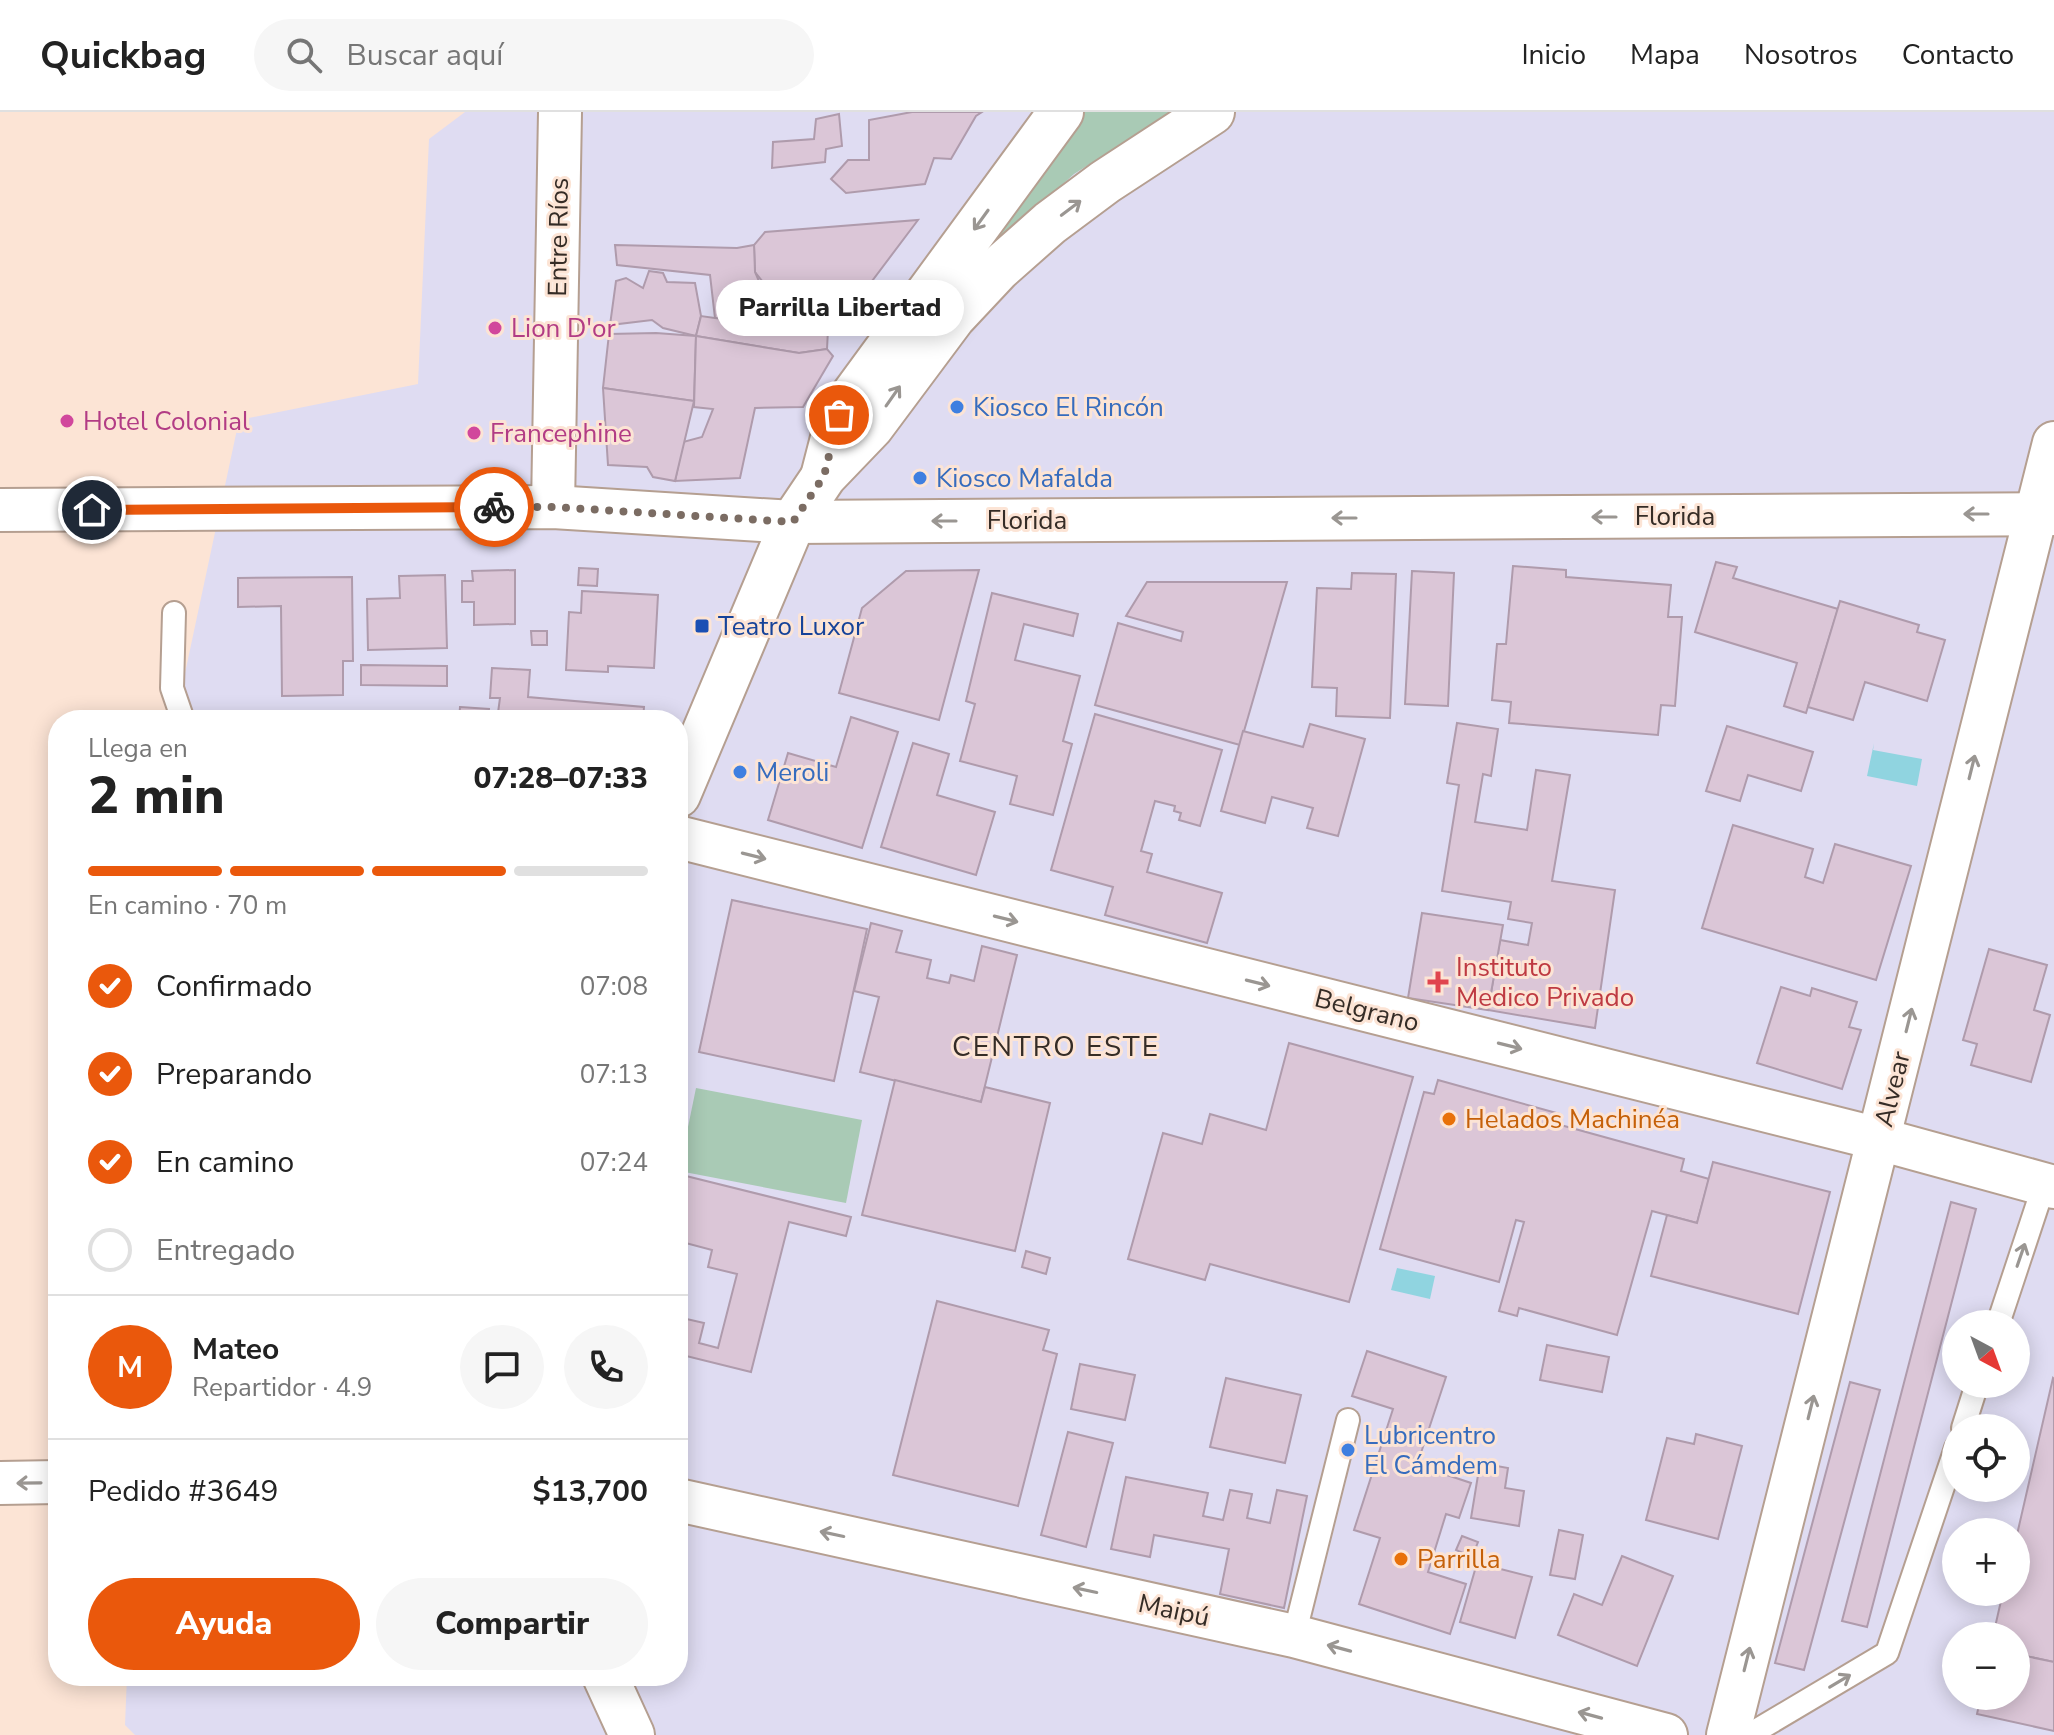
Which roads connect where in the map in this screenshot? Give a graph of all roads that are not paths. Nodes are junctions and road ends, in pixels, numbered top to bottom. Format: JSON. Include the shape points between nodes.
{"nodes":[{"id":1,"x":560,"y":112,"type":"edge"},
{"id":2,"x":1061,"y":112,"type":"edge"},
{"id":3,"x":1212,"y":112,"type":"edge"},
{"id":4,"x":2054,"y":443,"type":"edge"},
{"id":5,"x":824,"y":476,"type":"junction"},
{"id":6,"x":553,"y":507,"type":"junction"},
{"id":7,"x":0,"y":510,"type":"edge"},
{"id":8,"x":2044,"y":514,"type":"edge"},
{"id":9,"x":793,"y":522,"type":"junction"},
{"id":10,"x":174,"y":613,"type":"dead end"},
{"id":11,"x":180,"y":710,"type":"edge"},
{"id":12,"x":688,"y":771,"type":"edge"},
{"id":13,"x":688,"y":840,"type":"edge"},
{"id":14,"x":1879,"y":1139,"type":"junction"},
{"id":15,"x":2049,"y":1186,"type":"edge"},
{"id":16,"x":2003,"y":1310,"type":"edge"},
{"id":17,"x":1348,"y":1420,"type":"dead end"},
{"id":18,"x":48,"y":1482,"type":"edge"},
{"id":19,"x":0,"y":1483,"type":"edge"},
{"id":20,"x":1942,"y":1490,"type":"edge"},
{"id":21,"x":688,"y":1502,"type":"edge"},
{"id":22,"x":1294,"y":1636,"type":"junction"},
{"id":23,"x":610,"y":1686,"type":"edge"},
{"id":24,"x":632,"y":1735,"type":"edge"},
{"id":25,"x":1666,"y":1735,"type":"edge"},
{"id":26,"x":1728,"y":1735,"type":"edge"},
{"id":27,"x":1749,"y":1735,"type":"edge"}],
"edges":[{"from":1,"to":6,"type":"street","name":"Entre Ríos"},
{"from":2,"to":5,"type":"main road","one_way":true,"via":[[839,415]]},
{"from":5,"to":3,"type":"main road","one_way":true,"via":[[871,427],[953,317],[998,269],[1105,182]]},
{"from":4,"to":8,"type":"street","name":"Alvear"},
{"from":5,"to":9,"type":"main road"},
{"from":6,"to":7,"type":"street","name":"Florida"},
{"from":6,"to":9,"type":"street","name":"Florida"},
{"from":8,"to":9,"type":"street","name":"Florida","one_way":true},
{"from":14,"to":8,"type":"street","name":"Alvear","one_way":true},
{"from":9,"to":12,"type":"main road"},
{"from":10,"to":11,"type":"lane","via":[[172,688]]},
{"from":13,"to":14,"type":"street","name":"Belgrano","one_way":true},
{"from":14,"to":15,"type":"street","name":"Belgrano"},
{"from":26,"to":14,"type":"street","name":"Alvear","one_way":true},
{"from":16,"to":15,"type":"lane","one_way":true},
{"from":17,"to":22,"type":"lane"},
{"from":18,"to":19,"type":"street","one_way":true},
{"from":27,"to":20,"type":"lane","one_way":true,"via":[[1887,1653]]},
{"from":22,"to":21,"type":"street","name":"Maipú","one_way":true},
{"from":25,"to":22,"type":"street","name":"Maipú","one_way":true},
{"from":23,"to":24,"type":"main road"}]}
